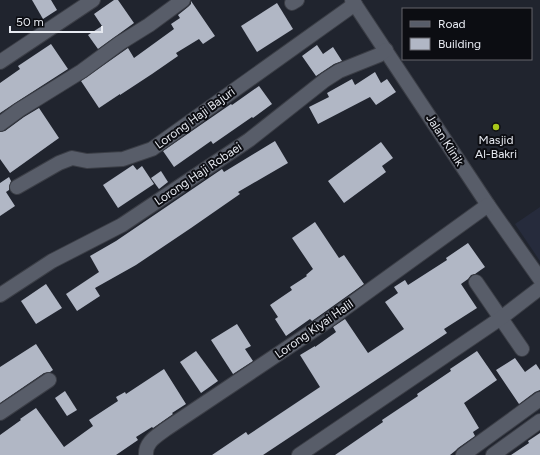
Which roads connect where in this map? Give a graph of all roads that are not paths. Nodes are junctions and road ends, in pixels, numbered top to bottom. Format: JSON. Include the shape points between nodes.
{"nodes":[{"id":1,"x":93,"y":0,"type":"edge"},
{"id":2,"x":183,"y":0,"type":"edge"},
{"id":3,"x":353,"y":2,"type":"edge"},
{"id":4,"x":386,"y":50,"type":"junction"},
{"id":5,"x":0,"y":62,"type":"edge"},
{"id":6,"x":0,"y":124,"type":"edge"},
{"id":7,"x":18,"y":187,"type":"dead end"},
{"id":8,"x":488,"y":205,"type":"junction"},
{"id":9,"x":540,"y":279,"type":"edge"},
{"id":10,"x":476,"y":282,"type":"dead end"},
{"id":11,"x":540,"y":288,"type":"edge"},
{"id":12,"x":3,"y":293,"type":"edge"},
{"id":13,"x":501,"y":318,"type":"junction"},
{"id":14,"x":522,"y":349,"type":"dead end"},
{"id":15,"x":49,"y":380,"type":"dead end"},
{"id":16,"x":540,"y":399,"type":"edge"},
{"id":17,"x":0,"y":413,"type":"edge"},
{"id":18,"x":540,"y":421,"type":"edge"},
{"id":19,"x":146,"y":455,"type":"edge"},
{"id":20,"x":299,"y":455,"type":"edge"},
{"id":21,"x":463,"y":455,"type":"edge"},
{"id":22,"x":493,"y":455,"type":"edge"}],
"edges":[{"from":1,"to":5,"type":"street"},
{"from":2,"to":6,"type":"street","via":[[82,71]]},
{"from":3,"to":4,"type":"street","name":"Jalan Klinik"},
{"from":3,"to":7,"type":"street","name":"Lorong Haji Bajuri","via":[[152,149],[123,159],[87,161],[72,158],[58,163]]},
{"from":4,"to":8,"type":"street","name":"Jalan Klinik"},
{"from":4,"to":12,"type":"street","name":"Lorong Haji Robaei","via":[[325,80],[249,140],[122,225],[52,261]]},
{"from":8,"to":9,"type":"street","name":"Jalan Klinik"},
{"from":8,"to":19,"type":"street","name":"Lorong Kiyai Halil","via":[[326,322],[166,429],[150,441],[145,450]]},
{"from":10,"to":13,"type":"street"},
{"from":11,"to":13,"type":"street"},
{"from":13,"to":14,"type":"street"},
{"from":13,"to":20,"type":"street"},
{"from":15,"to":17,"type":"street"},
{"from":16,"to":21,"type":"street"},
{"from":18,"to":22,"type":"street"}]}
